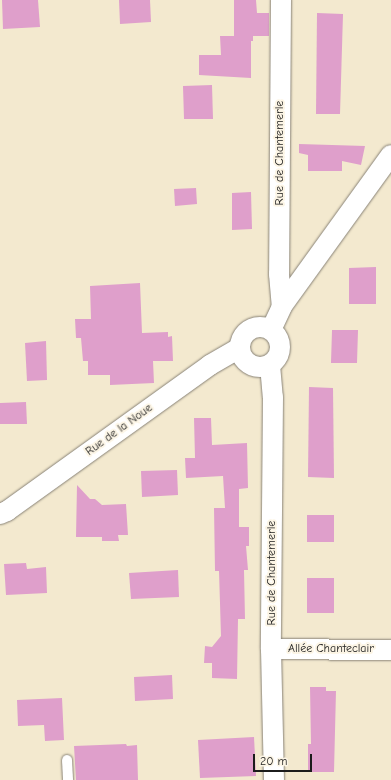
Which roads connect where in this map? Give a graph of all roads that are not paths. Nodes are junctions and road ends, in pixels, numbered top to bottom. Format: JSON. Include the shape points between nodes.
{"nodes":[{"id":1,"x":281,"y":0,"type":"edge"},
{"id":2,"x":391,"y":156,"type":"edge"},
{"id":3,"x":282,"y":306,"type":"junction"},
{"id":4,"x":271,"y":330,"type":"junction"},
{"id":5,"x":240,"y":348,"type":"junction"},
{"id":6,"x":270,"y":365,"type":"junction"},
{"id":7,"x":0,"y":514,"type":"edge"},
{"id":8,"x":271,"y":650,"type":"junction"},
{"id":9,"x":391,"y":650,"type":"edge"},
{"id":10,"x":67,"y":760,"type":"dead end"},
{"id":11,"x":68,"y":780,"type":"edge"},
{"id":12,"x":274,"y":780,"type":"edge"}],
"edges":[{"from":1,"to":3,"type":"street","name":"Rue de Chantemerle","via":[[279,274]]},
{"from":2,"to":3,"type":"street"},
{"from":3,"to":4,"type":"street"},
{"from":4,"to":5,"type":"street","via":[[264,327],[248,331],[241,341]]},
{"from":4,"to":6,"type":"street","via":[[279,341],[280,349],[278,356]]},
{"from":5,"to":6,"type":"street","via":[[245,361],[253,366],[260,368]]},
{"from":5,"to":7,"type":"street","name":"Rue de la Noue","via":[[210,365]]},
{"from":6,"to":8,"type":"street","name":"Rue de Chantemerle","via":[[273,397]]},
{"from":8,"to":9,"type":"street","name":"Allée Chanteclair"},
{"from":8,"to":12,"type":"street","name":"Rue de Chantemerle"},
{"from":10,"to":11,"type":"lane"}]}
